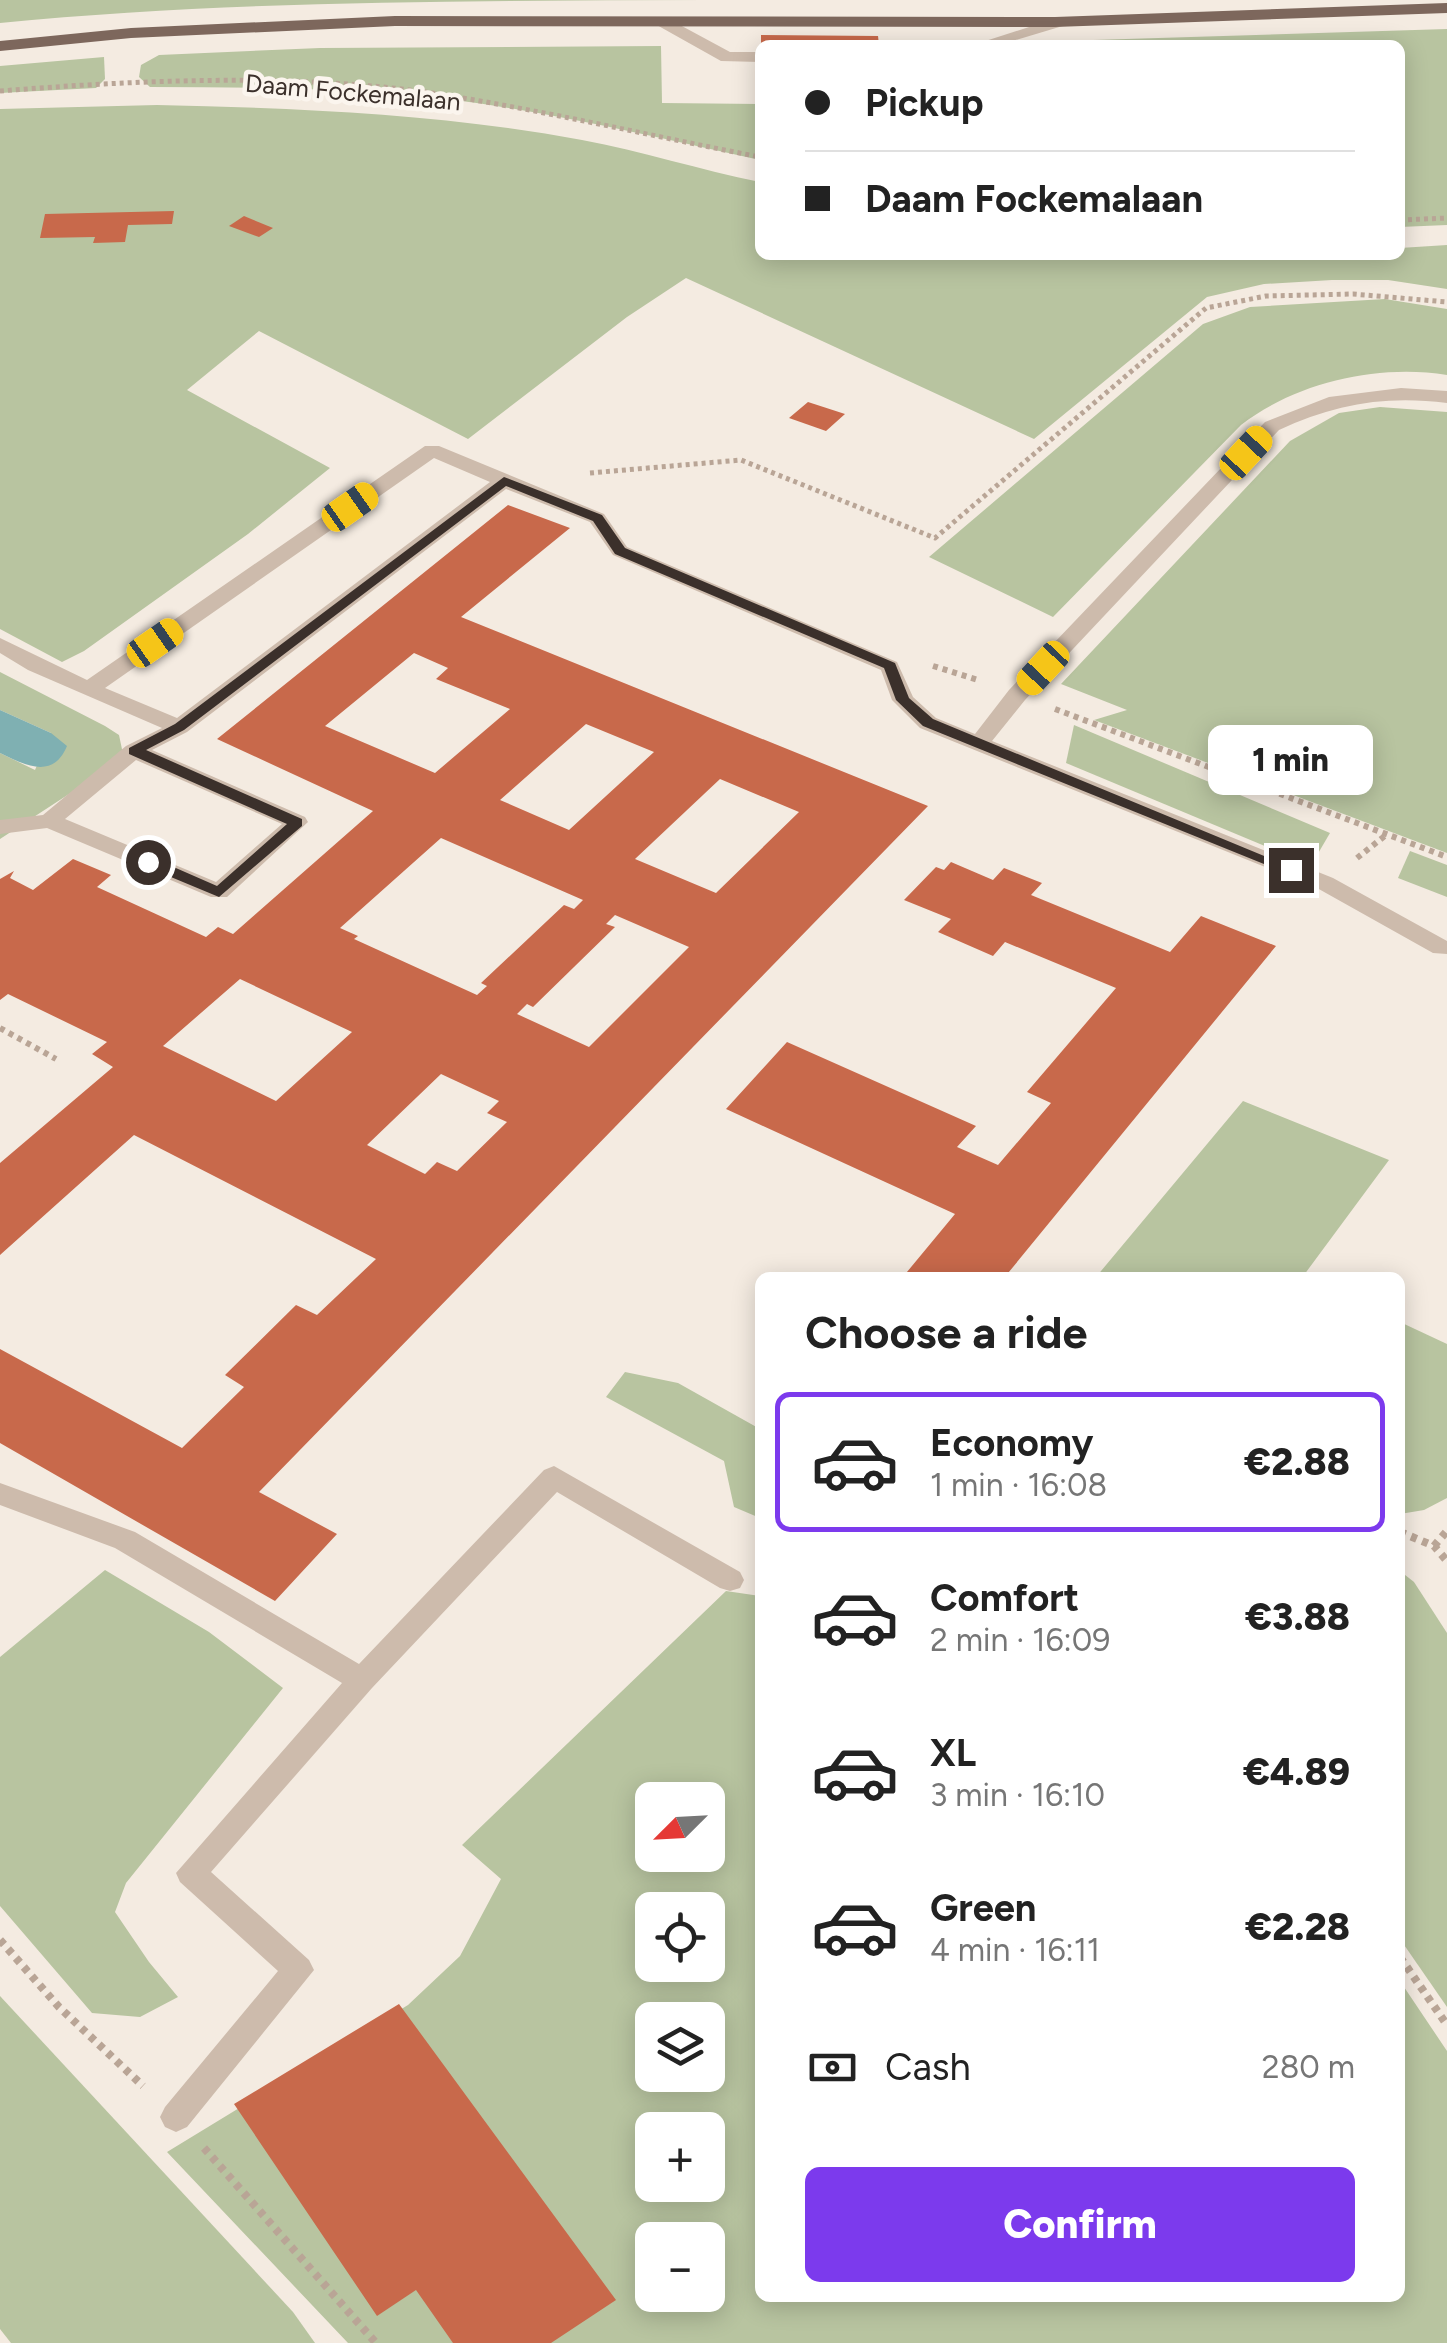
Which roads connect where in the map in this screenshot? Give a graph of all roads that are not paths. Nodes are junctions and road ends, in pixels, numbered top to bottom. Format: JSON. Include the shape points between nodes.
{"nodes":[{"id":1,"x":1447,"y":8,"type":"edge"},
{"id":2,"x":660,"y":20,"type":"junction"},
{"id":3,"x":1060,"y":22,"type":"junction"},
{"id":4,"x":998,"y":40,"type":"edge"},
{"id":5,"x":0,"y":46,"type":"edge"},
{"id":6,"x":755,"y":57,"type":"edge"},
{"id":7,"x":1447,"y":397,"type":"edge"},
{"id":8,"x":504,"y":481,"type":"junction"},
{"id":9,"x":0,"y":644,"type":"edge"},
{"id":10,"x":90,"y":688,"type":"junction"},
{"id":11,"x":180,"y":727,"type":"junction"},
{"id":12,"x":979,"y":743,"type":"junction"},
{"id":13,"x":134,"y":751,"type":"junction"},
{"id":14,"x":50,"y":821,"type":"junction"},
{"id":15,"x":0,"y":827,"type":"edge"},
{"id":16,"x":1441,"y":948,"type":"dead end"},
{"id":17,"x":0,"y":1494,"type":"edge"},
{"id":18,"x":730,"y":1580,"type":"dead end"},
{"id":19,"x":362,"y":1680,"type":"junction"},
{"id":20,"x":176,"y":2117,"type":"dead end"}],
"edges":[{"from":1,"to":3,"type":"main road","name":"Daam Fockemalaan"},
{"from":2,"to":3,"type":"main road","name":"Daam Fockemalaan"},
{"from":2,"to":5,"type":"main road","name":"Daam Fockemalaan","via":[[362,24],[96,35]]},
{"from":2,"to":6,"type":"lane","name":"Daam Fockemalaan","via":[[727,57]]},
{"from":3,"to":4,"type":"lane","name":"Daam Fockemalaan"},
{"from":7,"to":12,"type":"lane","via":[[1352,396],[1272,426]]},
{"from":8,"to":10,"type":"lane","via":[[432,450]]},
{"from":8,"to":11,"type":"lane"},
{"from":8,"to":12,"type":"lane","via":[[598,518],[620,551],[890,666],[903,700],[928,722]]},
{"from":9,"to":10,"type":"lane"},
{"from":10,"to":11,"type":"lane"},
{"from":11,"to":13,"type":"lane"},
{"from":12,"to":16,"type":"lane","via":[[1325,884]]},
{"from":13,"to":14,"type":"lane"},
{"from":13,"to":14,"type":"lane","via":[[297,822],[219,892]]},
{"from":14,"to":15,"type":"lane"},
{"from":17,"to":19,"type":"lane","via":[[125,1540]]},
{"from":18,"to":19,"type":"lane","via":[[554,1477]]},
{"from":19,"to":20,"type":"lane","via":[[192,1873],[298,1970]]}]}
